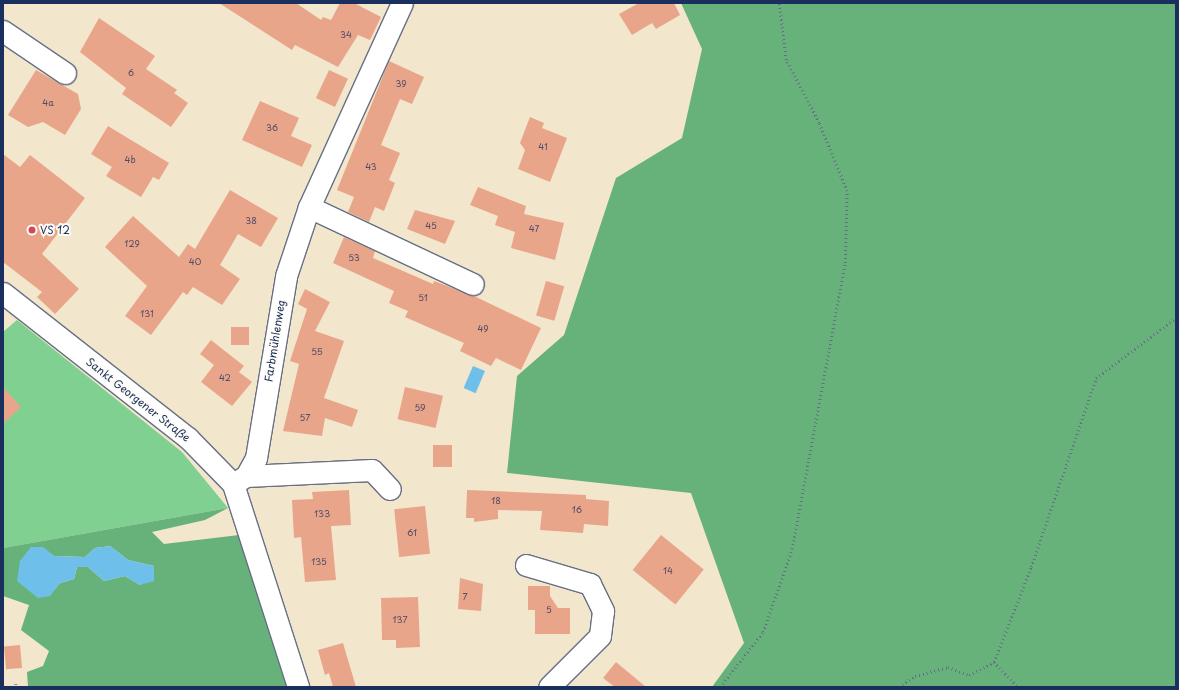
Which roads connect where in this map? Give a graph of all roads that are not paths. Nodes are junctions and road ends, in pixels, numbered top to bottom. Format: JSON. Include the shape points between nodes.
{"nodes":[{"id":1,"x":402,"y":3,"type":"edge"},
{"id":2,"x":3,"y":31,"type":"edge"},
{"id":3,"x":65,"y":73,"type":"dead end"},
{"id":4,"x":309,"y":207,"type":"junction"},
{"id":5,"x":473,"y":284,"type":"dead end"},
{"id":6,"x":3,"y":293,"type":"edge"},
{"id":7,"x":239,"y":480,"type":"junction"},
{"id":8,"x":390,"y":488,"type":"dead end"},
{"id":9,"x":526,"y":565,"type":"dead end"},
{"id":10,"x":298,"y":687,"type":"edge"},
{"id":11,"x":549,"y":687,"type":"edge"}],
"edges":[{"from":1,"to":4,"type":"street","name":"Farbmühlenweg"},
{"from":2,"to":3,"type":"street"},
{"from":4,"to":5,"type":"street"},
{"from":4,"to":7,"type":"street","name":"Farbmühlenweg","via":[[286,276],[256,458]]},
{"from":6,"to":7,"type":"street","name":"Sankt Georgener Straße"},
{"from":7,"to":8,"type":"street","via":[[372,470]]},
{"from":7,"to":10,"type":"street","name":"Sankt Georgener Straße"},
{"from":9,"to":11,"type":"street","via":[[590,584],[603,611],[600,636]]}]}
